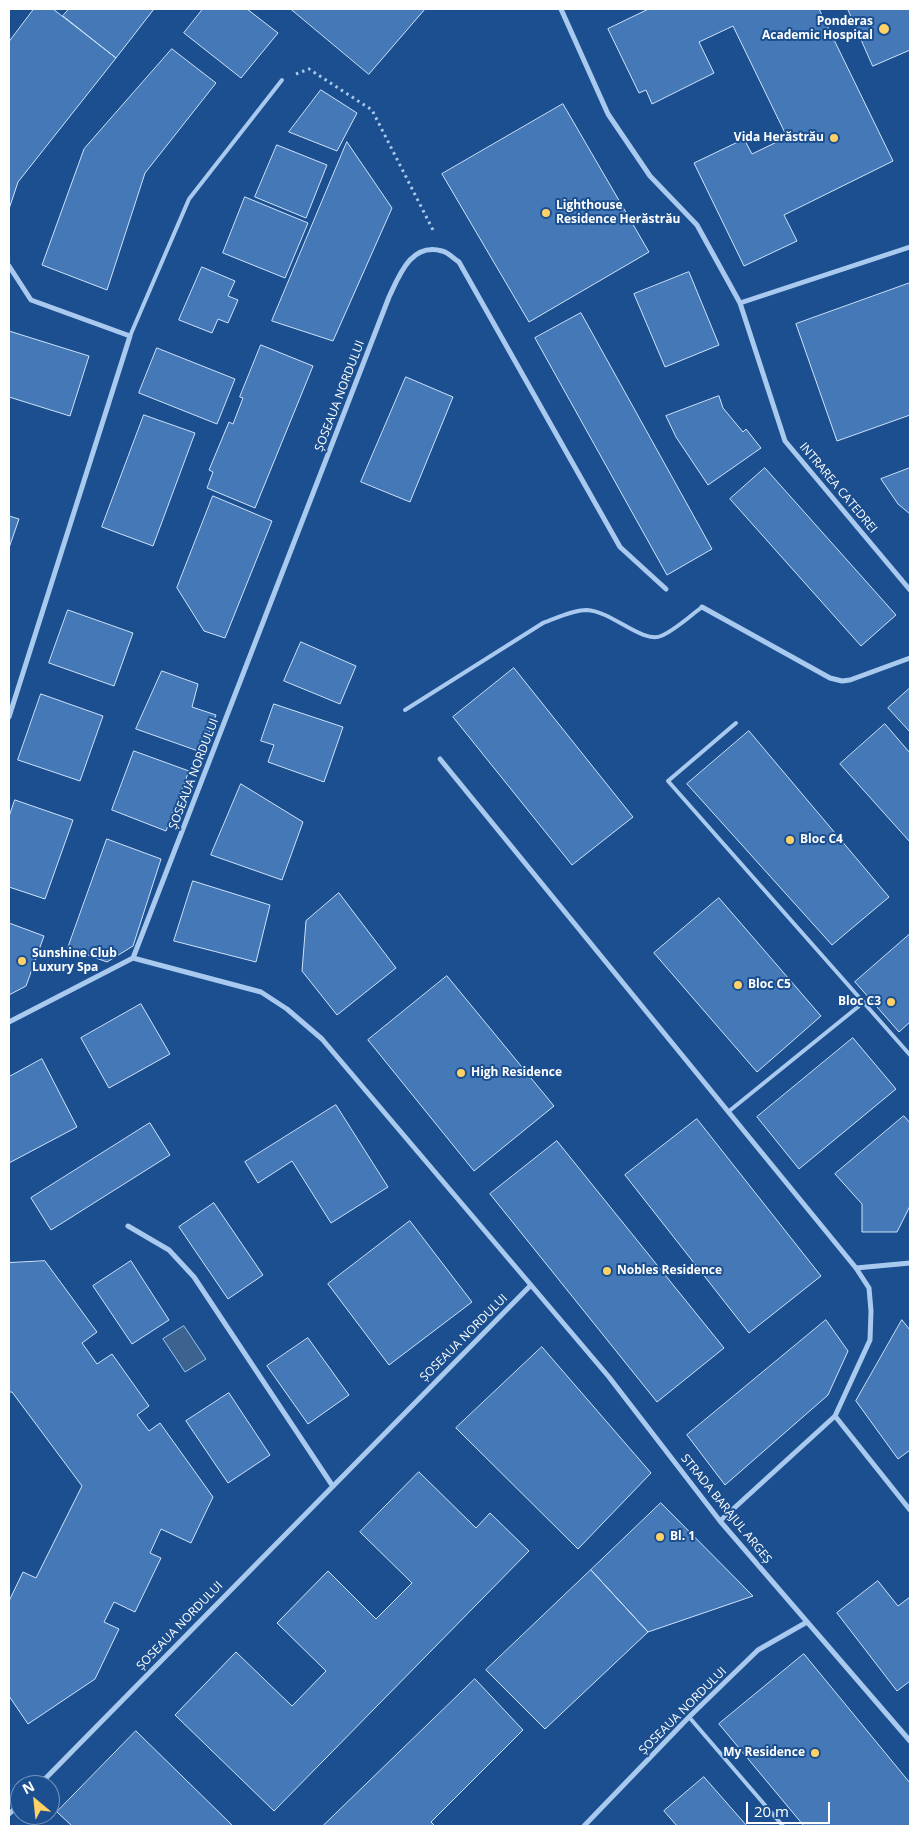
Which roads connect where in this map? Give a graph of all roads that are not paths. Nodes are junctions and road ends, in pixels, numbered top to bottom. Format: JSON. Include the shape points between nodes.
{"nodes":[{"id":1,"x":561,"y":9,"type":"edge"},
{"id":2,"x":282,"y":80,"type":"road end"},
{"id":3,"x":910,"y":247,"type":"edge"},
{"id":4,"x":9,"y":266,"type":"edge"},
{"id":5,"x":740,"y":303,"type":"junction"},
{"id":6,"x":130,"y":336,"type":"junction"},
{"id":7,"x":666,"y":589,"type":"dead end"},
{"id":8,"x":910,"y":590,"type":"edge"},
{"id":9,"x":702,"y":607,"type":"joint"},
{"id":10,"x":910,"y":658,"type":"edge"},
{"id":11,"x":405,"y":710,"type":"dead end"},
{"id":12,"x":9,"y":717,"type":"edge"},
{"id":13,"x":736,"y":723,"type":"dead end"},
{"id":14,"x":440,"y":758,"type":"dead end"},
{"id":15,"x":133,"y":958,"type":"junction"},
{"id":16,"x":864,"y":1002,"type":"junction"},
{"id":17,"x":9,"y":1022,"type":"edge"},
{"id":18,"x":910,"y":1055,"type":"edge"},
{"id":19,"x":728,"y":1112,"type":"junction"},
{"id":20,"x":128,"y":1226,"type":"dead end"},
{"id":21,"x":910,"y":1264,"type":"edge"},
{"id":22,"x":856,"y":1268,"type":"junction"},
{"id":23,"x":531,"y":1285,"type":"junction"},
{"id":24,"x":835,"y":1416,"type":"junction"},
{"id":25,"x":332,"y":1485,"type":"junction"},
{"id":26,"x":910,"y":1510,"type":"edge"},
{"id":27,"x":720,"y":1521,"type":"junction"},
{"id":28,"x":807,"y":1622,"type":"junction"},
{"id":29,"x":689,"y":1717,"type":"junction"},
{"id":30,"x":910,"y":1741,"type":"edge"},
{"id":31,"x":49,"y":1775,"type":"edge"},
{"id":32,"x":584,"y":1826,"type":"edge"},
{"id":33,"x":783,"y":1826,"type":"edge"}],
"edges":[{"from":1,"to":5,"type":"street","name":"INTRAREA CATEDREI","via":[[608,114],[650,176],[697,224]]},
{"from":2,"to":6,"type":"lane","via":[[189,199]]},
{"from":3,"to":5,"type":"street"},
{"from":4,"to":6,"type":"street","via":[[31,300]]},
{"from":5,"to":8,"type":"street","name":"INTRAREA CATEDREI","via":[[785,441]]},
{"from":6,"to":12,"type":"street"},
{"from":7,"to":15,"type":"street","name":"ȘOSEAUA NORDULUI","via":[[620,547],[459,262],[443,251],[423,251],[409,259],[389,298]]},
{"from":9,"to":10,"type":"street","via":[[842,682]]},
{"from":9,"to":11,"type":"lane","via":[[661,636],[649,638],[609,615],[587,610],[566,614],[543,623]]},
{"from":13,"to":16,"type":"lane","via":[[668,782]]},
{"from":14,"to":19,"type":"street"},
{"from":15,"to":17,"type":"street"},
{"from":15,"to":23,"type":"street","via":[[261,992],[287,1009],[322,1039]]},
{"from":16,"to":18,"type":"lane"},
{"from":16,"to":19,"type":"lane"},
{"from":19,"to":22,"type":"street"},
{"from":20,"to":25,"type":"street","via":[[169,1250],[194,1277]]},
{"from":21,"to":22,"type":"street"},
{"from":22,"to":24,"type":"street","via":[[869,1288],[870,1340]]},
{"from":23,"to":25,"type":"street","name":"ȘOSEAUA NORDULUI"},
{"from":23,"to":27,"type":"street","name":"STRADA BARAJUL ARGEȘ","via":[[614,1384]]},
{"from":24,"to":26,"type":"street"},
{"from":24,"to":27,"type":"street"},
{"from":25,"to":31,"type":"street","name":"ȘOSEAUA NORDULUI"},
{"from":27,"to":28,"type":"street","name":"STRADA BARAJUL ARGEȘ"},
{"from":28,"to":29,"type":"street","name":"ȘOSEAUA NORDULUI","via":[[758,1650]]},
{"from":28,"to":30,"type":"street","name":"STRADA BARAJUL ARGEȘ"},
{"from":29,"to":32,"type":"street","name":"ȘOSEAUA NORDULUI"},
{"from":29,"to":33,"type":"lane"}]}
